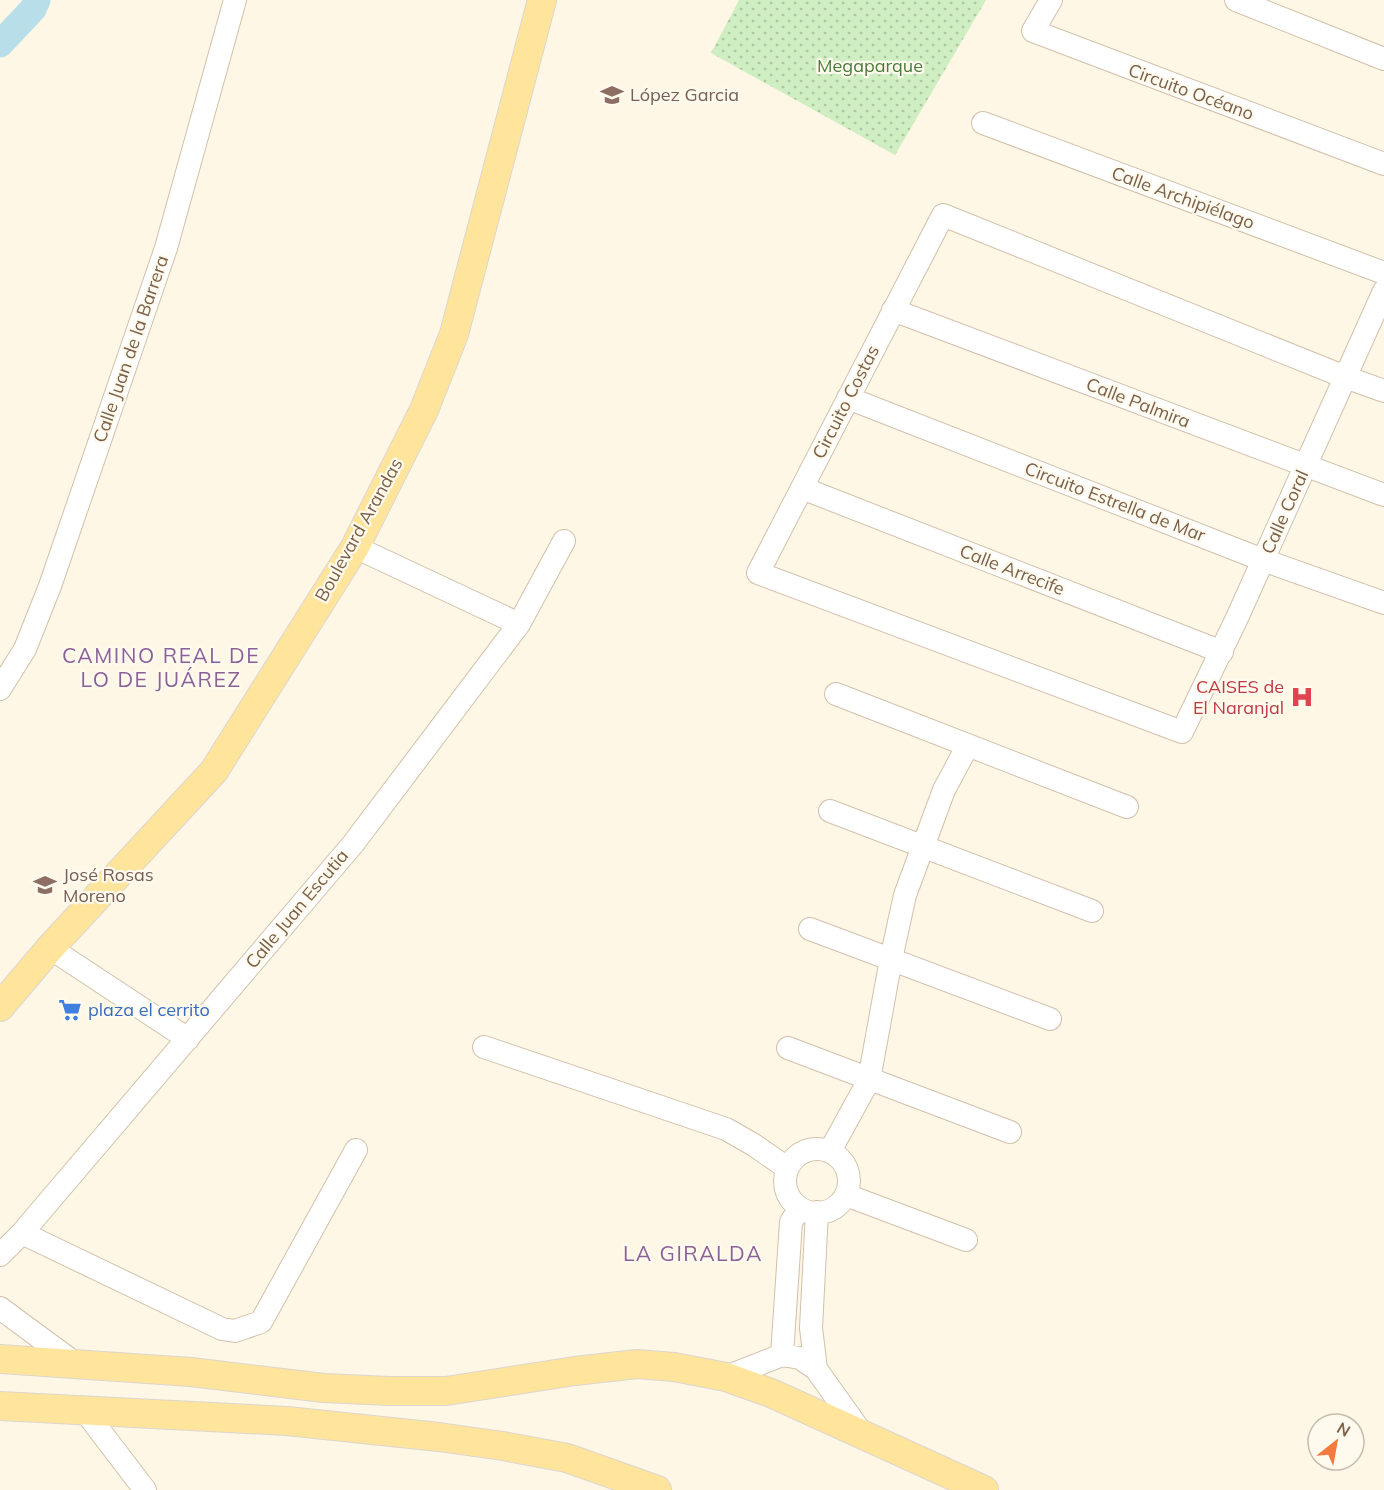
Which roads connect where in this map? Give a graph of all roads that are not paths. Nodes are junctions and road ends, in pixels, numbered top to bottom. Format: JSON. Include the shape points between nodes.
{"nodes":[{"id":1,"x":235,"y":0,"type":"edge"},
{"id":2,"x":542,"y":0,"type":"edge"},
{"id":3,"x":1051,"y":0,"type":"edge"},
{"id":4,"x":1236,"y":0,"type":"edge"},
{"id":5,"x":1384,"y":59,"type":"edge"},
{"id":6,"x":983,"y":123,"type":"dead end"},
{"id":7,"x":1384,"y":164,"type":"edge"},
{"id":8,"x":1384,"y":273,"type":"edge"},
{"id":9,"x":1384,"y":291,"type":"edge"},
{"id":10,"x":893,"y":310,"type":"junction"},
{"id":11,"x":1345,"y":377,"type":"junction"},
{"id":12,"x":1384,"y":391,"type":"edge"},
{"id":13,"x":848,"y":398,"type":"junction"},
{"id":14,"x":1305,"y":466,"type":"junction"},
{"id":15,"x":802,"y":488,"type":"junction"},
{"id":16,"x":1384,"y":495,"type":"edge"},
{"id":17,"x":564,"y":541,"type":"dead end"},
{"id":18,"x":355,"y":547,"type":"junction"},
{"id":19,"x":1263,"y":560,"type":"junction"},
{"id":20,"x":1384,"y":603,"type":"edge"},
{"id":21,"x":519,"y":624,"type":"junction"},
{"id":22,"x":1222,"y":652,"type":"junction"},
{"id":23,"x":0,"y":689,"type":"edge"},
{"id":24,"x":836,"y":694,"type":"dead end"},
{"id":25,"x":1182,"y":732,"type":"joint"},
{"id":26,"x":968,"y":745,"type":"junction"},
{"id":27,"x":1127,"y":807,"type":"dead end"},
{"id":28,"x":830,"y":811,"type":"dead end"},
{"id":29,"x":922,"y":846,"type":"junction"},
{"id":30,"x":1092,"y":911,"type":"dead end"},
{"id":31,"x":810,"y":929,"type":"dead end"},
{"id":32,"x":50,"y":948,"type":"junction"},
{"id":33,"x":891,"y":959,"type":"junction"},
{"id":34,"x":0,"y":1007,"type":"edge"},
{"id":35,"x":1050,"y":1019,"type":"dead end"},
{"id":36,"x":188,"y":1039,"type":"junction"},
{"id":37,"x":484,"y":1047,"type":"dead end"},
{"id":38,"x":788,"y":1048,"type":"dead end"},
{"id":39,"x":869,"y":1080,"type":"junction"},
{"id":40,"x":1010,"y":1132,"type":"dead end"},
{"id":41,"x":356,"y":1150,"type":"dead end"},
{"id":42,"x":830,"y":1151,"type":"junction"},
{"id":43,"x":787,"y":1168,"type":"junction"},
{"id":44,"x":846,"y":1195,"type":"junction"},
{"id":45,"x":809,"y":1210,"type":"junction"},
{"id":46,"x":22,"y":1233,"type":"junction"},
{"id":47,"x":966,"y":1240,"type":"dead end"},
{"id":48,"x":0,"y":1255,"type":"edge"},
{"id":49,"x":0,"y":1308,"type":"edge"},
{"id":50,"x":782,"y":1355,"type":"junction"},
{"id":51,"x":0,"y":1359,"type":"edge"},
{"id":52,"x":76,"y":1364,"type":"junction"},
{"id":53,"x":816,"y":1369,"type":"junction"},
{"id":54,"x":726,"y":1377,"type":"junction"},
{"id":55,"x":0,"y":1406,"type":"edge"},
{"id":56,"x":84,"y":1410,"type":"junction"},
{"id":57,"x":864,"y":1436,"type":"junction"},
{"id":58,"x":145,"y":1490,"type":"edge"},
{"id":59,"x":657,"y":1490,"type":"edge"},
{"id":60,"x":984,"y":1490,"type":"edge"}],
"edges":[{"from":1,"to":23,"type":"street","name":"Calle Juan de la Barrera","via":[[166,248],[54,575],[26,649]]},
{"from":2,"to":18,"type":"main road","name":"Boulevard Arandas","via":[[454,334],[424,410]]},
{"from":3,"to":7,"type":"street","name":"Circuito Océano","via":[[1033,31]]},
{"from":4,"to":5,"type":"street"},
{"from":6,"to":8,"type":"street","name":"Calle Archipiélago"},
{"from":9,"to":11,"type":"street","name":"Calle Coral"},
{"from":10,"to":11,"type":"street","name":"Circuito Costas","via":[[943,214]]},
{"from":10,"to":13,"type":"street","name":"Circuito Costas"},
{"from":10,"to":14,"type":"street","name":"Calle Palmira"},
{"from":11,"to":12,"type":"street"},
{"from":11,"to":14,"type":"street","name":"Calle Coral"},
{"from":13,"to":15,"type":"street","name":"Circuito Costas"},
{"from":13,"to":19,"type":"street","name":"Circuito Estrella de Mar"},
{"from":14,"to":16,"type":"street","name":"Calle Palmira"},
{"from":14,"to":19,"type":"street","name":"Calle Coral"},
{"from":15,"to":22,"type":"street","name":"Calle Arrecife"},
{"from":15,"to":25,"type":"street","name":"Circuito Costas","via":[[758,573]]},
{"from":17,"to":21,"type":"street","name":"Calle Juan Escutia"},
{"from":18,"to":21,"type":"street"},
{"from":18,"to":32,"type":"main road","name":"Boulevard Arandas","via":[[214,771]]},
{"from":19,"to":20,"type":"street","name":"Circuito Estrella de Mar"},
{"from":19,"to":22,"type":"street","name":"Calle Coral"},
{"from":21,"to":36,"type":"street","name":"Calle Juan Escutia","via":[[352,844]]},
{"from":22,"to":25,"type":"street","name":"Calle Coral"},
{"from":24,"to":26,"type":"street"},
{"from":26,"to":27,"type":"street"},
{"from":26,"to":29,"type":"street","via":[[944,790]]},
{"from":28,"to":29,"type":"street"},
{"from":29,"to":30,"type":"street"},
{"from":29,"to":33,"type":"street"},
{"from":31,"to":33,"type":"street"},
{"from":32,"to":34,"type":"main road","name":"Boulevard Arandas"},
{"from":32,"to":36,"type":"street"},
{"from":33,"to":35,"type":"street"},
{"from":33,"to":39,"type":"street"},
{"from":36,"to":46,"type":"street","name":"Calle Juan Escutia"},
{"from":37,"to":43,"type":"street","via":[[726,1129]]},
{"from":38,"to":39,"type":"street"},
{"from":39,"to":40,"type":"street"},
{"from":39,"to":42,"type":"street"},
{"from":41,"to":46,"type":"street","via":[[261,1322],[235,1331],[222,1329]]},
{"from":42,"to":43,"type":"street","via":[[810,1149],[796,1155]]},
{"from":42,"to":44,"type":"street","via":[[846,1167]]},
{"from":43,"to":45,"type":"street","via":[[784,1183],[789,1197]]},
{"from":44,"to":45,"type":"street","via":[[828,1211]]},
{"from":44,"to":47,"type":"street"},
{"from":45,"to":50,"type":"street","via":[[792,1222]]},
{"from":45,"to":53,"type":"street","via":[[810,1328]]},
{"from":46,"to":48,"type":"street","name":"Calle Juan Escutia"},
{"from":49,"to":52,"type":"street"},
{"from":50,"to":53,"type":"street","via":[[800,1358]]},
{"from":50,"to":54,"type":"street"},
{"from":51,"to":52,"type":"main road"},
{"from":52,"to":54,"type":"main road","via":[[389,1391],[446,1391],[637,1364]]},
{"from":53,"to":57,"type":"street"},
{"from":54,"to":57,"type":"main road"},
{"from":55,"to":56,"type":"main road"},
{"from":56,"to":58,"type":"street"},
{"from":56,"to":59,"type":"main road","via":[[287,1420],[450,1438],[567,1458]]},
{"from":57,"to":60,"type":"main road"}]}
